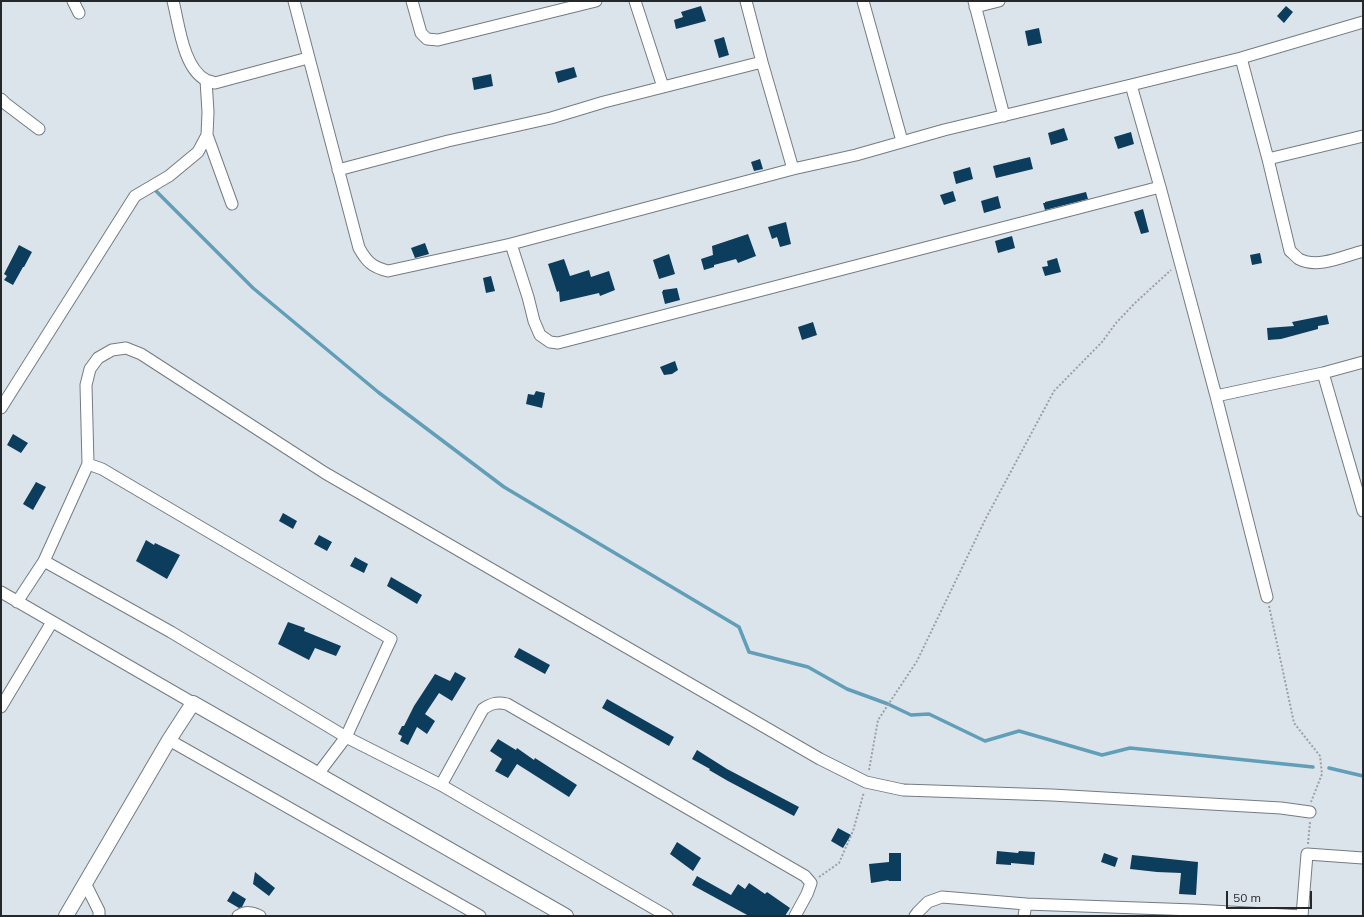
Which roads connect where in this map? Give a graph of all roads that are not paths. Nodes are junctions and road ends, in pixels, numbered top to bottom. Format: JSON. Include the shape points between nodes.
{"nodes":[{"id":1,"x":73,"y":1,"type":"edge"},
{"id":2,"x":173,"y":1,"type":"edge"},
{"id":3,"x":294,"y":1,"type":"edge"},
{"id":4,"x":412,"y":1,"type":"edge"},
{"id":5,"x":596,"y":1,"type":"edge"},
{"id":6,"x":635,"y":1,"type":"edge"},
{"id":7,"x":746,"y":1,"type":"edge"},
{"id":8,"x":863,"y":1,"type":"edge"},
{"id":9,"x":999,"y":1,"type":"edge"},
{"id":10,"x":975,"y":4,"type":"edge"},
{"id":11,"x":79,"y":13,"type":"dead end"},
{"id":12,"x":1363,"y":22,"type":"edge"},
{"id":13,"x":308,"y":58,"type":"junction"},
{"id":14,"x":1241,"y":58,"type":"junction"},
{"id":15,"x":762,"y":62,"type":"junction"},
{"id":16,"x":206,"y":80,"type":"junction"},
{"id":17,"x":1131,"y":85,"type":"junction"},
{"id":18,"x":663,"y":87,"type":"junction"},
{"id":19,"x":1,"y":99,"type":"edge"},
{"id":20,"x":1004,"y":116,"type":"junction"},
{"id":21,"x":39,"y":129,"type":"dead end"},
{"id":22,"x":207,"y":135,"type":"junction"},
{"id":23,"x":1363,"y":136,"type":"edge"},
{"id":24,"x":902,"y":141,"type":"junction"},
{"id":25,"x":1268,"y":159,"type":"junction"},
{"id":26,"x":793,"y":169,"type":"junction"},
{"id":27,"x":338,"y":170,"type":"junction"},
{"id":28,"x":1160,"y":187,"type":"junction"},
{"id":29,"x":232,"y":204,"type":"dead end"},
{"id":30,"x":511,"y":244,"type":"junction"},
{"id":31,"x":1363,"y":251,"type":"edge"},
{"id":32,"x":1363,"y":362,"type":"edge"},
{"id":33,"x":1323,"y":373,"type":"junction"},
{"id":34,"x":1216,"y":396,"type":"junction"},
{"id":35,"x":1,"y":408,"type":"edge"},
{"id":36,"x":88,"y":464,"type":"junction"},
{"id":37,"x":1363,"y":511,"type":"edge"},
{"id":38,"x":44,"y":561,"type":"junction"},
{"id":39,"x":1,"y":592,"type":"edge"},
{"id":40,"x":1267,"y":597,"type":"road end"},
{"id":41,"x":17,"y":602,"type":"junction"},
{"id":42,"x":52,"y":622,"type":"junction"},
{"id":43,"x":193,"y":703,"type":"junction"},
{"id":44,"x":1,"y":707,"type":"edge"},
{"id":45,"x":346,"y":737,"type":"junction"},
{"id":46,"x":169,"y":740,"type":"junction"},
{"id":47,"x":318,"y":774,"type":"junction"},
{"id":48,"x":441,"y":785,"type":"junction"},
{"id":49,"x":1310,"y":812,"type":"road end"},
{"id":50,"x":1363,"y":858,"type":"edge"},
{"id":51,"x":85,"y":883,"type":"junction"},
{"id":52,"x":1026,"y":904,"type":"junction"},
{"id":53,"x":1194,"y":913,"type":"edge"},
{"id":54,"x":66,"y":916,"type":"edge"},
{"id":55,"x":99,"y":916,"type":"edge"},
{"id":56,"x":238,"y":916,"type":"edge"},
{"id":57,"x":260,"y":916,"type":"edge"},
{"id":58,"x":480,"y":916,"type":"edge"},
{"id":59,"x":566,"y":916,"type":"edge"},
{"id":60,"x":667,"y":916,"type":"edge"},
{"id":61,"x":795,"y":916,"type":"edge"},
{"id":62,"x":915,"y":916,"type":"edge"},
{"id":63,"x":1024,"y":916,"type":"edge"},
{"id":64,"x":1302,"y":916,"type":"edge"}],
"edges":[{"from":1,"to":11,"type":"street"},
{"from":2,"to":16,"type":"street","via":[[187,58],[196,72]]},
{"from":3,"to":13,"type":"street"},
{"from":4,"to":5,"type":"street","via":[[420,32],[427,39],[438,40]]},
{"from":6,"to":18,"type":"street"},
{"from":7,"to":15,"type":"street"},
{"from":8,"to":24,"type":"street"},
{"from":9,"to":10,"type":"street"},
{"from":10,"to":20,"type":"street"},
{"from":12,"to":14,"type":"street"},
{"from":13,"to":16,"type":"street","via":[[216,82]]},
{"from":13,"to":27,"type":"street"},
{"from":14,"to":17,"type":"street"},
{"from":14,"to":25,"type":"street"},
{"from":15,"to":18,"type":"street"},
{"from":15,"to":26,"type":"street"},
{"from":16,"to":22,"type":"street"},
{"from":17,"to":20,"type":"street"},
{"from":17,"to":28,"type":"street"},
{"from":18,"to":27,"type":"street","via":[[551,118],[448,141]]},
{"from":19,"to":21,"type":"street"},
{"from":20,"to":24,"type":"street"},
{"from":22,"to":29,"type":"street"},
{"from":22,"to":35,"type":"street","via":[[198,152],[169,176],[135,196]]},
{"from":23,"to":25,"type":"street"},
{"from":24,"to":26,"type":"street","via":[[856,155]]},
{"from":25,"to":31,"type":"street","via":[[1290,251],[1299,259],[1312,263],[1325,262]]},
{"from":26,"to":30,"type":"street"},
{"from":27,"to":30,"type":"street","via":[[359,248],[367,261],[379,269],[388,271]]},
{"from":28,"to":30,"type":"street","via":[[558,343],[550,342],[537,328]]},
{"from":28,"to":34,"type":"street"},
{"from":32,"to":33,"type":"street"},
{"from":33,"to":34,"type":"street"},
{"from":33,"to":37,"type":"street"},
{"from":34,"to":40,"type":"street"},
{"from":36,"to":38,"type":"street"},
{"from":36,"to":45,"type":"street","via":[[102,469],[391,638]]},
{"from":36,"to":49,"type":"street","via":[[86,385],[90,369],[98,358],[112,350],[126,348],[141,354],[325,473],[820,759],[866,782],[903,790],[1052,795],[1281,808]]},
{"from":38,"to":41,"type":"street"},
{"from":38,"to":45,"type":"street","via":[[171,632]]},
{"from":39,"to":41,"type":"street"},
{"from":41,"to":42,"type":"street"},
{"from":42,"to":43,"type":"street"},
{"from":42,"to":44,"type":"street"},
{"from":43,"to":46,"type":"street"},
{"from":43,"to":47,"type":"street"},
{"from":45,"to":47,"type":"street"},
{"from":45,"to":48,"type":"street"},
{"from":46,"to":51,"type":"street"},
{"from":46,"to":58,"type":"street"},
{"from":47,"to":59,"type":"street"},
{"from":48,"to":60,"type":"street"},
{"from":48,"to":61,"type":"street","via":[[483,709],[498,702],[507,704],[805,876],[811,883]]},
{"from":50,"to":64,"type":"street","via":[[1307,854]]},
{"from":51,"to":54,"type":"street"},
{"from":51,"to":55,"type":"street"},
{"from":52,"to":53,"type":"street"},
{"from":52,"to":62,"type":"street","via":[[942,897],[928,902]]},
{"from":52,"to":63,"type":"street"},
{"from":53,"to":64,"type":"street"},
{"from":56,"to":57,"type":"street","via":[[246,912],[254,912]]}]}
